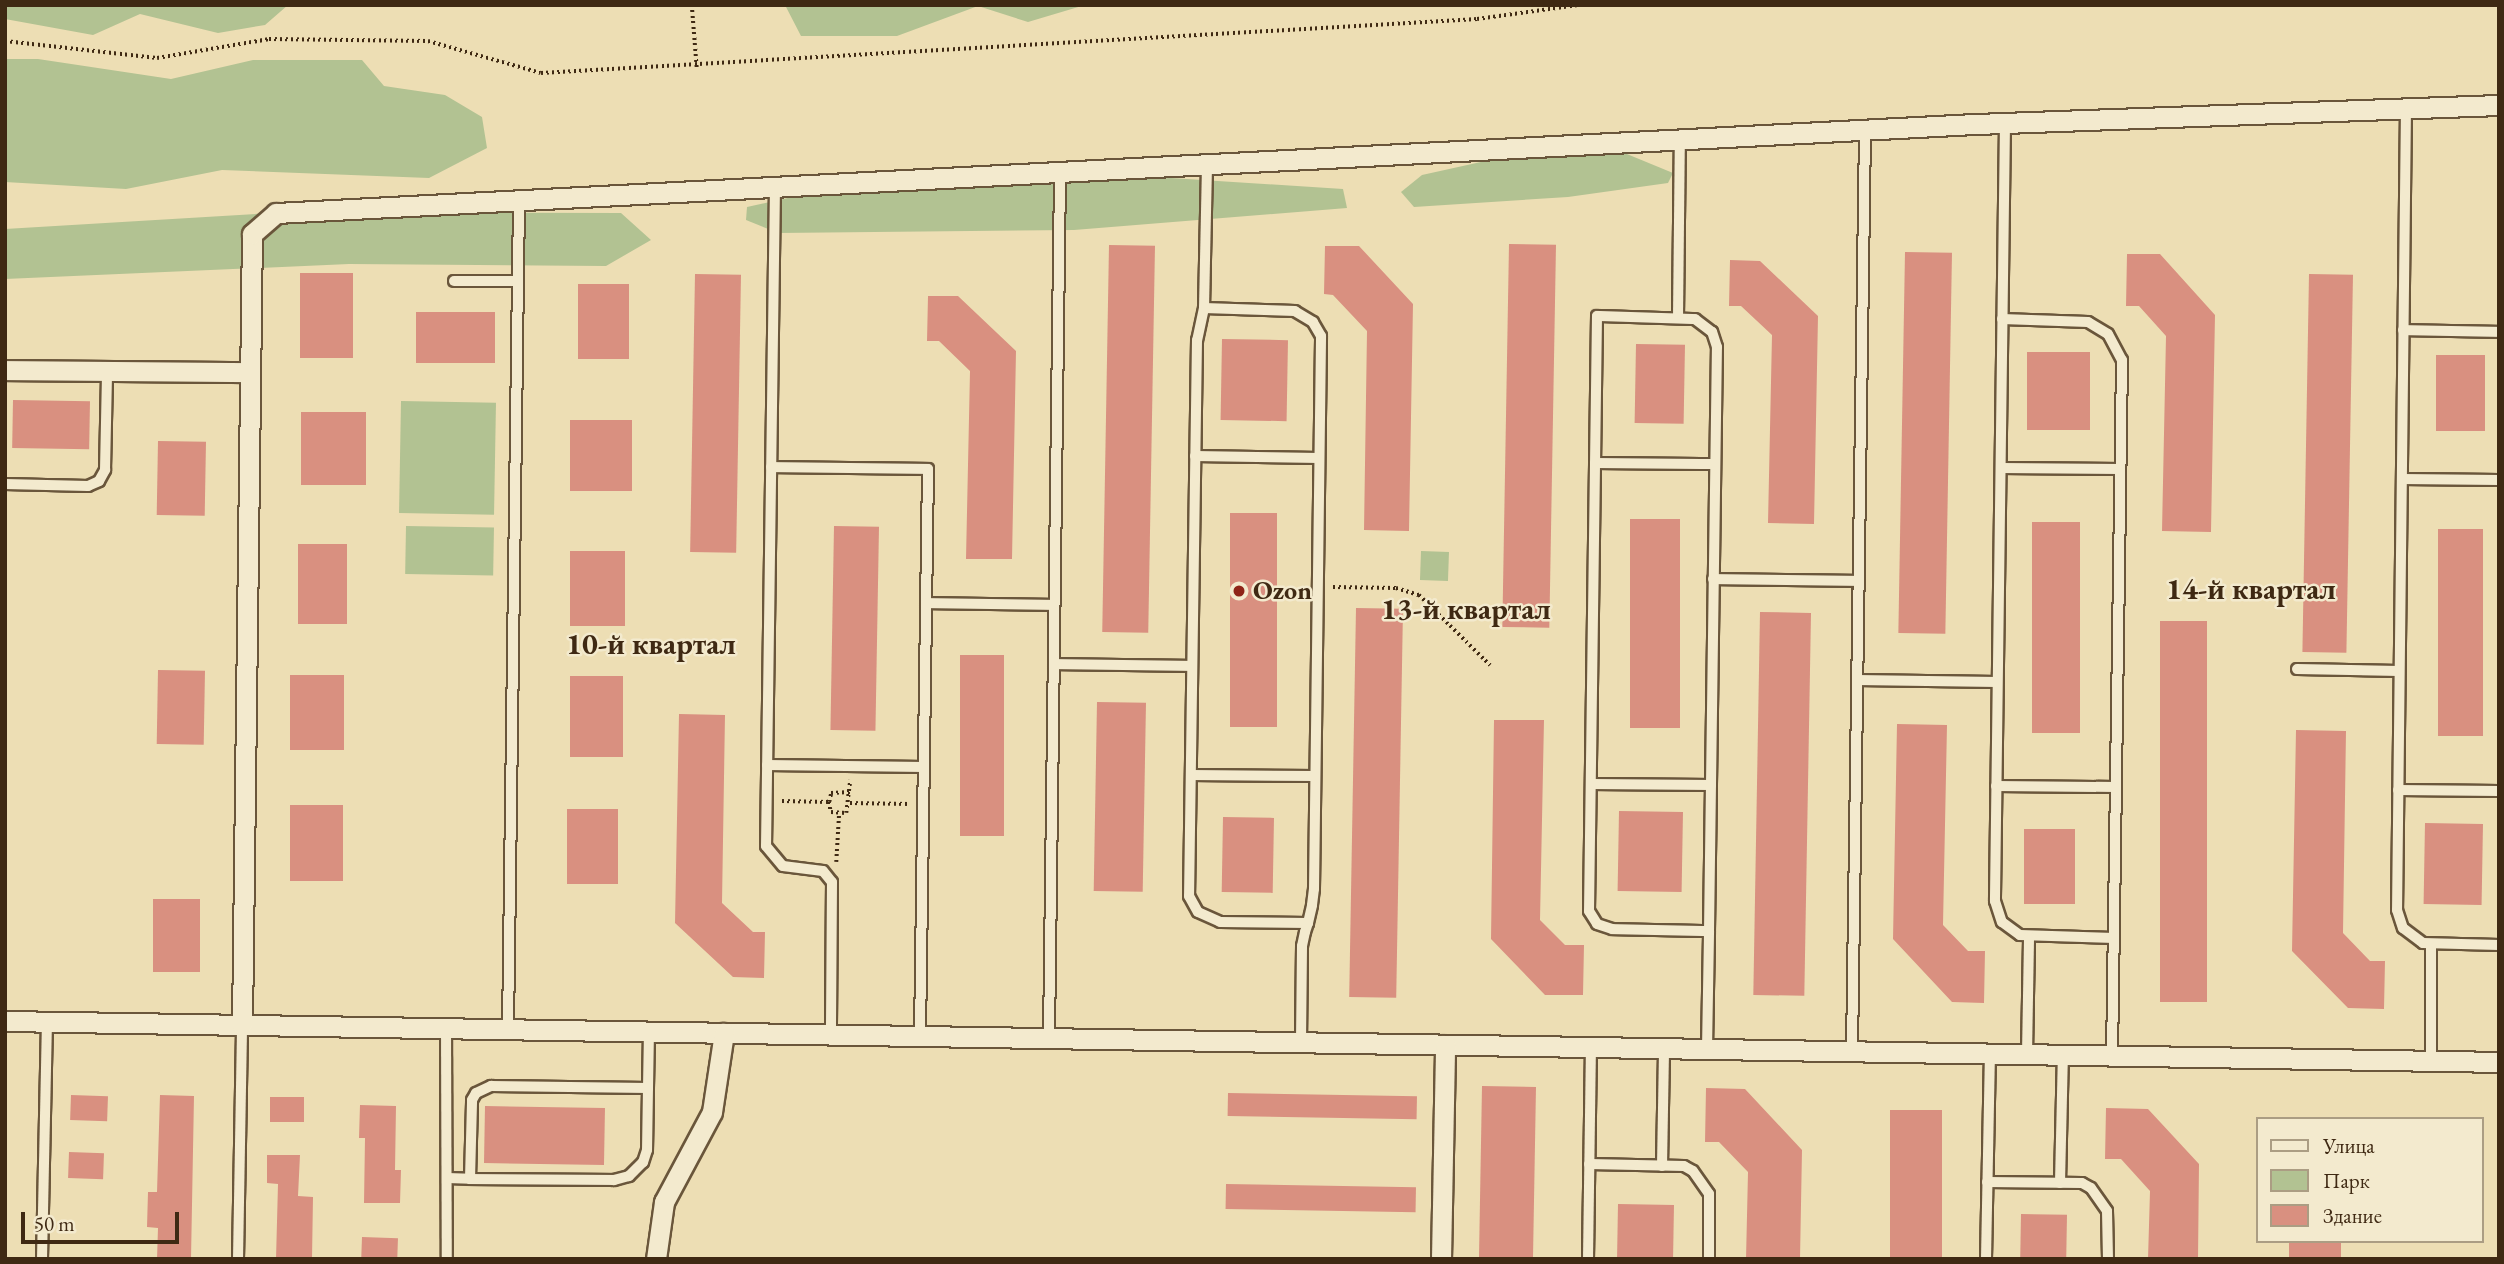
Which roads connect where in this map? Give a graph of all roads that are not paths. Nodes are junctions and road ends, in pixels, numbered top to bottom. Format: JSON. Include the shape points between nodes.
{"nodes":[{"id":1,"x":2499,"y":105,"type":"edge"},
{"id":2,"x":2406,"y":106,"type":"junction"},
{"id":3,"x":2005,"y":123,"type":"junction"},
{"id":4,"x":1865,"y":130,"type":"junction"},
{"id":5,"x":1680,"y":139,"type":"junction"},
{"id":6,"x":1207,"y":164,"type":"junction"},
{"id":7,"x":1060,"y":172,"type":"junction"},
{"id":8,"x":775,"y":186,"type":"junction"},
{"id":9,"x":519,"y":200,"type":"junction"},
{"id":10,"x":454,"y":281,"type":"dead end"},
{"id":11,"x":518,"y":282,"type":"junction"},
{"id":12,"x":1204,"y":308,"type":"junction"},
{"id":13,"x":1678,"y":317,"type":"junction"},
{"id":14,"x":2003,"y":319,"type":"junction"},
{"id":15,"x":2403,"y":330,"type":"junction"},
{"id":16,"x":2499,"y":332,"type":"edge"},
{"id":17,"x":5,"y":369,"type":"edge"},
{"id":18,"x":107,"y":371,"type":"junction"},
{"id":19,"x":250,"y":372,"type":"junction"},
{"id":20,"x":1195,"y":456,"type":"junction"},
{"id":21,"x":1320,"y":458,"type":"junction"},
{"id":22,"x":1595,"y":463,"type":"junction"},
{"id":23,"x":1715,"y":464,"type":"junction"},
{"id":24,"x":771,"y":467,"type":"junction"},
{"id":25,"x":2001,"y":468,"type":"junction"},
{"id":26,"x":2120,"y":469,"type":"junction"},
{"id":27,"x":2402,"y":479,"type":"junction"},
{"id":28,"x":2499,"y":480,"type":"edge"},
{"id":29,"x":5,"y":484,"type":"edge"},
{"id":30,"x":1713,"y":579,"type":"junction"},
{"id":31,"x":1859,"y":581,"type":"junction"},
{"id":32,"x":926,"y":603,"type":"junction"},
{"id":33,"x":1054,"y":605,"type":"junction"},
{"id":34,"x":1054,"y":664,"type":"junction"},
{"id":35,"x":1192,"y":666,"type":"junction"},
{"id":36,"x":2297,"y":670,"type":"dead end"},
{"id":37,"x":2399,"y":671,"type":"junction"},
{"id":38,"x":1857,"y":680,"type":"junction"},
{"id":39,"x":1997,"y":682,"type":"junction"},
{"id":40,"x":767,"y":765,"type":"junction"},
{"id":41,"x":924,"y":767,"type":"junction"},
{"id":42,"x":1191,"y":775,"type":"junction"},
{"id":43,"x":1315,"y":776,"type":"junction"},
{"id":44,"x":1591,"y":784,"type":"junction"},
{"id":45,"x":1711,"y":785,"type":"junction"},
{"id":46,"x":1996,"y":786,"type":"junction"},
{"id":47,"x":2116,"y":787,"type":"junction"},
{"id":48,"x":2398,"y":790,"type":"junction"},
{"id":49,"x":2499,"y":791,"type":"edge"},
{"id":50,"x":1308,"y":923,"type":"junction"},
{"id":51,"x":1709,"y":931,"type":"junction"},
{"id":52,"x":2029,"y":937,"type":"junction"},
{"id":53,"x":2114,"y":938,"type":"junction"},
{"id":54,"x":2431,"y":945,"type":"junction"},
{"id":55,"x":2499,"y":945,"type":"edge"},
{"id":56,"x":5,"y":1021,"type":"edge"},
{"id":57,"x":47,"y":1022,"type":"junction"},
{"id":58,"x":242,"y":1025,"type":"junction"},
{"id":59,"x":446,"y":1028,"type":"junction"},
{"id":60,"x":508,"y":1030,"type":"junction"},
{"id":61,"x":649,"y":1032,"type":"junction"},
{"id":62,"x":724,"y":1033,"type":"junction"},
{"id":63,"x":831,"y":1035,"type":"junction"},
{"id":64,"x":920,"y":1036,"type":"junction"},
{"id":65,"x":1049,"y":1038,"type":"junction"},
{"id":66,"x":1301,"y":1042,"type":"junction"},
{"id":67,"x":1445,"y":1045,"type":"junction"},
{"id":68,"x":1591,"y":1047,"type":"junction"},
{"id":69,"x":1664,"y":1048,"type":"junction"},
{"id":70,"x":1707,"y":1049,"type":"junction"},
{"id":71,"x":1852,"y":1051,"type":"junction"},
{"id":72,"x":1990,"y":1054,"type":"junction"},
{"id":73,"x":2027,"y":1054,"type":"junction"},
{"id":74,"x":2063,"y":1055,"type":"junction"},
{"id":75,"x":2112,"y":1056,"type":"junction"},
{"id":76,"x":2431,"y":1061,"type":"junction"},
{"id":77,"x":2499,"y":1062,"type":"edge"},
{"id":78,"x":648,"y":1088,"type":"junction"},
{"id":79,"x":1589,"y":1164,"type":"junction"},
{"id":80,"x":1662,"y":1166,"type":"junction"},
{"id":81,"x":447,"y":1178,"type":"junction"},
{"id":82,"x":470,"y":1179,"type":"junction"},
{"id":83,"x":1987,"y":1182,"type":"junction"},
{"id":84,"x":2060,"y":1183,"type":"junction"},
{"id":85,"x":42,"y":1259,"type":"edge"},
{"id":86,"x":238,"y":1259,"type":"edge"},
{"id":87,"x":447,"y":1259,"type":"edge"},
{"id":88,"x":656,"y":1259,"type":"edge"},
{"id":89,"x":1441,"y":1259,"type":"edge"},
{"id":90,"x":1588,"y":1259,"type":"edge"},
{"id":91,"x":1709,"y":1259,"type":"edge"},
{"id":92,"x":1986,"y":1259,"type":"edge"},
{"id":93,"x":2108,"y":1259,"type":"edge"}],
"edges":[{"from":1,"to":2,"type":"street"},
{"from":2,"to":3,"type":"street"},
{"from":2,"to":15,"type":"lane"},
{"from":3,"to":4,"type":"street"},
{"from":3,"to":14,"type":"lane"},
{"from":4,"to":5,"type":"street"},
{"from":4,"to":31,"type":"lane"},
{"from":5,"to":6,"type":"street"},
{"from":5,"to":13,"type":"lane"},
{"from":6,"to":7,"type":"street"},
{"from":6,"to":12,"type":"lane"},
{"from":7,"to":8,"type":"street"},
{"from":7,"to":33,"type":"lane"},
{"from":8,"to":9,"type":"street"},
{"from":8,"to":24,"type":"lane"},
{"from":9,"to":11,"type":"lane"},
{"from":9,"to":19,"type":"street","via":[[268,216],[252,234]]},
{"from":10,"to":11,"type":"lane"},
{"from":11,"to":60,"type":"lane"},
{"from":12,"to":20,"type":"lane","via":[[1197,334]]},
{"from":12,"to":21,"type":"lane","via":[[1284,309],[1313,322],[1321,337]]},
{"from":13,"to":22,"type":"lane","via":[[1597,316]]},
{"from":13,"to":23,"type":"lane","via":[[1705,324],[1717,347]]},
{"from":14,"to":25,"type":"lane"},
{"from":14,"to":26,"type":"lane","via":[[2088,322],[2116,344],[2122,360]]},
{"from":15,"to":16,"type":"lane"},
{"from":15,"to":27,"type":"lane"},
{"from":17,"to":18,"type":"street"},
{"from":18,"to":19,"type":"street"},
{"from":18,"to":29,"type":"lane","via":[[105,470],[99,481],[88,486]]},
{"from":19,"to":58,"type":"street"},
{"from":20,"to":21,"type":"lane"},
{"from":20,"to":35,"type":"lane"},
{"from":21,"to":43,"type":"lane"},
{"from":22,"to":23,"type":"lane"},
{"from":22,"to":44,"type":"lane"},
{"from":23,"to":30,"type":"lane"},
{"from":24,"to":32,"type":"lane","via":[[928,469]]},
{"from":24,"to":40,"type":"lane"},
{"from":25,"to":26,"type":"lane"},
{"from":25,"to":39,"type":"lane"},
{"from":26,"to":47,"type":"lane"},
{"from":27,"to":28,"type":"lane"},
{"from":27,"to":37,"type":"lane"},
{"from":30,"to":31,"type":"lane"},
{"from":30,"to":45,"type":"lane"},
{"from":31,"to":38,"type":"lane"},
{"from":32,"to":33,"type":"lane"},
{"from":32,"to":41,"type":"lane"},
{"from":33,"to":34,"type":"lane"},
{"from":34,"to":35,"type":"lane"},
{"from":34,"to":65,"type":"lane"},
{"from":35,"to":42,"type":"lane"},
{"from":36,"to":37,"type":"lane"},
{"from":37,"to":48,"type":"lane"},
{"from":38,"to":39,"type":"lane"},
{"from":38,"to":71,"type":"lane"},
{"from":39,"to":46,"type":"lane"},
{"from":40,"to":41,"type":"lane"},
{"from":40,"to":63,"type":"lane","via":[[770,855],[783,866],[829,876],[833,889]]},
{"from":41,"to":64,"type":"lane"},
{"from":42,"to":43,"type":"lane"},
{"from":42,"to":50,"type":"lane","via":[[1189,895],[1198,912],[1220,922]]},
{"from":43,"to":50,"type":"lane","via":[[1314,889]]},
{"from":44,"to":45,"type":"lane"},
{"from":44,"to":51,"type":"lane","via":[[1592,918],[1612,929]]},
{"from":45,"to":51,"type":"lane"},
{"from":46,"to":47,"type":"lane"},
{"from":46,"to":52,"type":"lane","via":[[1997,912],[2012,930]]},
{"from":47,"to":53,"type":"lane"},
{"from":48,"to":49,"type":"lane"},
{"from":48,"to":54,"type":"lane","via":[[2397,910],[2408,934]]},
{"from":50,"to":66,"type":"lane","via":[[1302,946]]},
{"from":51,"to":70,"type":"lane"},
{"from":52,"to":53,"type":"lane"},
{"from":52,"to":73,"type":"lane"},
{"from":53,"to":75,"type":"lane"},
{"from":54,"to":55,"type":"lane"},
{"from":54,"to":76,"type":"lane"},
{"from":56,"to":57,"type":"street"},
{"from":57,"to":58,"type":"street"},
{"from":57,"to":85,"type":"lane"},
{"from":58,"to":59,"type":"street"},
{"from":58,"to":86,"type":"lane"},
{"from":59,"to":60,"type":"street"},
{"from":59,"to":81,"type":"lane"},
{"from":60,"to":61,"type":"street"},
{"from":61,"to":62,"type":"street"},
{"from":61,"to":78,"type":"lane"},
{"from":62,"to":63,"type":"street"},
{"from":62,"to":88,"type":"street","via":[[712,1112],[664,1202]]},
{"from":63,"to":64,"type":"street"},
{"from":64,"to":65,"type":"street"},
{"from":65,"to":66,"type":"street"},
{"from":66,"to":67,"type":"street"},
{"from":67,"to":68,"type":"street"},
{"from":67,"to":89,"type":"street"},
{"from":68,"to":69,"type":"street"},
{"from":68,"to":79,"type":"lane"},
{"from":69,"to":70,"type":"street"},
{"from":69,"to":80,"type":"lane"},
{"from":70,"to":71,"type":"street"},
{"from":71,"to":72,"type":"street"},
{"from":72,"to":73,"type":"street"},
{"from":72,"to":83,"type":"lane"},
{"from":73,"to":74,"type":"street"},
{"from":74,"to":75,"type":"street"},
{"from":74,"to":84,"type":"lane"},
{"from":75,"to":76,"type":"street"},
{"from":76,"to":77,"type":"street"},
{"from":78,"to":82,"type":"lane","via":[[646,1150],[643,1162],[629,1176],[614,1180]]},
{"from":78,"to":82,"type":"lane","via":[[483,1087],[472,1100]]},
{"from":79,"to":80,"type":"lane"},
{"from":79,"to":90,"type":"lane"},
{"from":80,"to":91,"type":"lane","via":[[1684,1166],[1706,1185]]},
{"from":81,"to":82,"type":"lane"},
{"from":81,"to":87,"type":"lane"},
{"from":83,"to":84,"type":"lane"},
{"from":83,"to":92,"type":"lane"},
{"from":84,"to":93,"type":"lane","via":[[2082,1184],[2104,1202]]}]}
